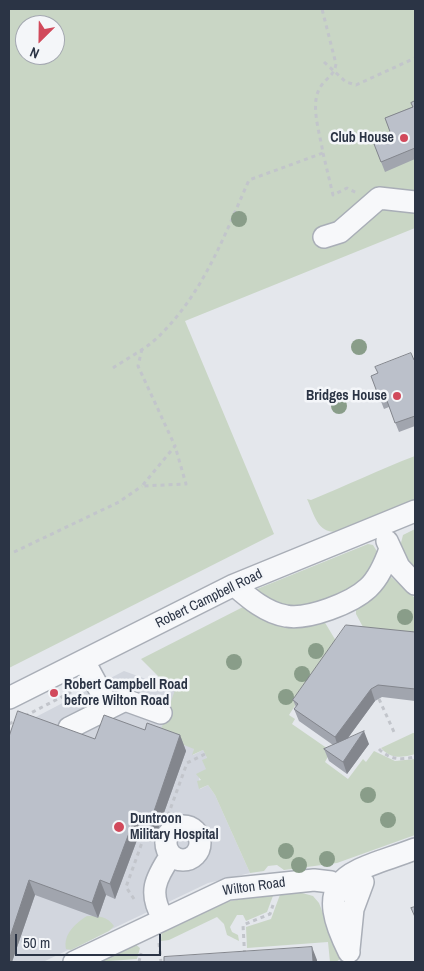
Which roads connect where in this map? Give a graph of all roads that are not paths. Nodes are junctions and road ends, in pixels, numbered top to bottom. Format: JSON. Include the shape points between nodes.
{"nodes":[{"id":1,"x":415,"y":202,"type":"edge"},
{"id":2,"x":324,"y":237,"type":"dead end"},
{"id":3,"x":415,"y":511,"type":"edge"},
{"id":4,"x":381,"y":525,"type":"junction"},
{"id":5,"x":390,"y":549,"type":"junction"},
{"id":6,"x":415,"y":584,"type":"edge"},
{"id":7,"x":234,"y":586,"type":"junction"},
{"id":8,"x":84,"y":661,"type":"junction"},
{"id":9,"x":9,"y":698,"type":"edge"},
{"id":10,"x":109,"y":707,"type":"junction"},
{"id":11,"x":161,"y":713,"type":"dead end"},
{"id":12,"x":69,"y":728,"type":"edge"},
{"id":13,"x":415,"y":849,"type":"edge"},
{"id":14,"x":171,"y":855,"type":"dead end"},
{"id":15,"x":347,"y":890,"type":"junction"},
{"id":16,"x":163,"y":918,"type":"junction"},
{"id":17,"x":349,"y":957,"type":"edge"},
{"id":18,"x":74,"y":962,"type":"edge"}],
"edges":[{"from":1,"to":2,"type":"street","via":[[379,198],[340,232]]},
{"from":3,"to":4,"type":"street","name":"Robert Campbell Road"},
{"from":4,"to":5,"type":"street"},
{"from":4,"to":7,"type":"street","name":"Robert Campbell Road"},
{"from":5,"to":6,"type":"street","via":[[399,567]]},
{"from":5,"to":7,"type":"street","via":[[380,572],[368,588],[313,614],[298,617],[280,615]]},
{"from":7,"to":8,"type":"street","name":"Robert Campbell Road"},
{"from":8,"to":9,"type":"street","name":"Robert Campbell Road"},
{"from":8,"to":10,"type":"street"},
{"from":10,"to":11,"type":"street","via":[[125,700]]},
{"from":10,"to":12,"type":"street"},
{"from":13,"to":15,"type":"street","via":[[354,873]]},
{"from":14,"to":16,"type":"street","via":[[154,894],[154,902]]},
{"from":15,"to":16,"type":"street","name":"Wilton Road","via":[[331,882],[314,880],[222,890]]},
{"from":15,"to":17,"type":"street","via":[[333,895],[332,910]]},
{"from":16,"to":18,"type":"street","name":"Wilton Road"}]}
